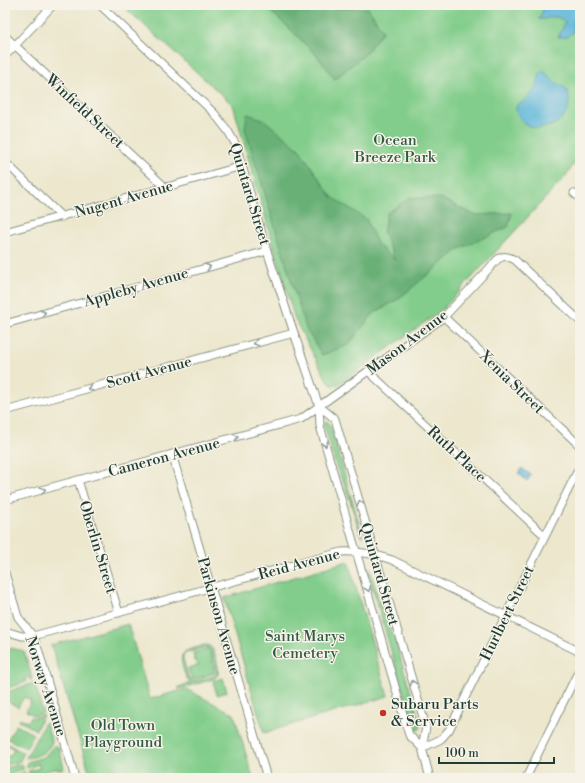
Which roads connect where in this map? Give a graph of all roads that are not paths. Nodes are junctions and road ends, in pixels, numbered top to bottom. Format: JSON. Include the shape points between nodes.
{"nodes":[{"id":1,"x":53,"y":5,"type":"edge"},
{"id":2,"x":100,"y":5,"type":"edge"},
{"id":3,"x":5,"y":36,"type":"edge"},
{"id":4,"x":15,"y":46,"type":"junction"},
{"id":5,"x":5,"y":56,"type":"edge"},
{"id":6,"x":5,"y":162,"type":"edge"},
{"id":7,"x":242,"y":166,"type":"junction"},
{"id":8,"x":165,"y":187,"type":"junction"},
{"id":9,"x":574,"y":193,"type":"dead end"},
{"id":10,"x":580,"y":198,"type":"edge"},
{"id":11,"x":62,"y":217,"type":"junction"},
{"id":12,"x":5,"y":232,"type":"edge"},
{"id":13,"x":267,"y":250,"type":"junction"},
{"id":14,"x":444,"y":317,"type":"junction"},
{"id":15,"x":580,"y":321,"type":"edge"},
{"id":16,"x":5,"y":324,"type":"edge"},
{"id":17,"x":294,"y":333,"type":"junction"},
{"id":18,"x":368,"y":371,"type":"junction"},
{"id":19,"x":319,"y":406,"type":"junction"},
{"id":20,"x":5,"y":411,"type":"edge"},
{"id":21,"x":580,"y":446,"type":"edge"},
{"id":22,"x":172,"y":454,"type":"junction"},
{"id":23,"x":580,"y":466,"type":"edge"},
{"id":24,"x":78,"y":480,"type":"junction"},
{"id":25,"x":5,"y":500,"type":"edge"},
{"id":26,"x":545,"y":536,"type":"junction"},
{"id":27,"x":357,"y":551,"type":"junction"},
{"id":28,"x":374,"y":554,"type":"junction"},
{"id":29,"x":5,"y":573,"type":"edge"},
{"id":30,"x":211,"y":588,"type":"junction"},
{"id":31,"x":8,"y":596,"type":"edge"},
{"id":32,"x":119,"y":613,"type":"junction"},
{"id":33,"x":506,"y":616,"type":"junction"},
{"id":34,"x":5,"y":631,"type":"edge"},
{"id":35,"x":33,"y":636,"type":"junction"},
{"id":36,"x":580,"y":652,"type":"edge"},
{"id":37,"x":580,"y":668,"type":"edge"},
{"id":38,"x":422,"y":748,"type":"junction"},
{"id":39,"x":75,"y":778,"type":"edge"},
{"id":40,"x":268,"y":778,"type":"edge"},
{"id":41,"x":430,"y":778,"type":"edge"},
{"id":42,"x":526,"y":778,"type":"edge"}],
"edges":[{"from":1,"to":4,"type":"street"},
{"from":2,"to":7,"type":"street","name":"Quintard Street","via":[[214,113],[232,137]]},
{"from":3,"to":4,"type":"street","name":"Winfield Street"},
{"from":4,"to":5,"type":"street"},
{"from":4,"to":8,"type":"street","name":"Winfield Street"},
{"from":6,"to":11,"type":"street"},
{"from":7,"to":8,"type":"street","name":"Nugent Avenue"},
{"from":7,"to":13,"type":"street","name":"Quintard Street"},
{"from":8,"to":11,"type":"street","name":"Nugent Avenue"},
{"from":9,"to":10,"type":"street"},
{"from":11,"to":12,"type":"street","name":"Nugent Avenue"},
{"from":16,"to":13,"type":"street","name":"Appleby Avenue","one_way":true},
{"from":13,"to":17,"type":"street","name":"Quintard Street"},
{"from":14,"to":15,"type":"street","name":"Mason Avenue","via":[[497,260],[506,256],[515,260]]},
{"from":14,"to":18,"type":"street","name":"Mason Avenue"},
{"from":14,"to":21,"type":"street","name":"Xenia Street"},
{"from":17,"to":19,"type":"street","name":"Quintard Street"},
{"from":17,"to":20,"type":"street","name":"Scott Avenue","one_way":true},
{"from":18,"to":19,"type":"street","name":"Mason Avenue"},
{"from":18,"to":26,"type":"street","name":"Ruth Place"},
{"from":22,"to":19,"type":"street","name":"Cameron Avenue","one_way":true,"via":[[301,419]]},
{"from":19,"to":27,"type":"street","name":"Quintard Street","one_way":true,"via":[[320,426]]},
{"from":28,"to":19,"type":"street","name":"Quintard Street","one_way":true,"via":[[335,419]]},
{"from":22,"to":24,"type":"street","name":"Cameron Avenue"},
{"from":22,"to":30,"type":"street","name":"Parkinson Avenue"},
{"from":23,"to":26,"type":"street","name":"Hurlbert Street"},
{"from":25,"to":24,"type":"street","name":"Cameron Avenue","one_way":true},
{"from":24,"to":32,"type":"street","name":"Oberlin Street"},
{"from":26,"to":33,"type":"street","name":"Hurlbert Street"},
{"from":27,"to":28,"type":"street","name":"Reid Avenue"},
{"from":27,"to":30,"type":"street","name":"Reid Avenue","via":[[341,552]]},
{"from":27,"to":38,"type":"street","name":"Quintard Street","one_way":true,"via":[[409,734]]},
{"from":28,"to":33,"type":"street","name":"Reid Avenue","via":[[392,560]]},
{"from":38,"to":28,"type":"street","name":"Quintard Street","one_way":true,"via":[[426,727]]},
{"from":29,"to":31,"type":"street","name":"Norway Avenue"},
{"from":30,"to":32,"type":"street","name":"Reid Avenue"},
{"from":30,"to":40,"type":"street","name":"Parkinson Avenue"},
{"from":31,"to":35,"type":"street","name":"Norway Avenue","via":[[18,617]]},
{"from":32,"to":35,"type":"street","name":"Reid Avenue"},
{"from":33,"to":36,"type":"street","name":"Reid Avenue"},
{"from":33,"to":38,"type":"street","name":"Hurlbert Street","via":[[446,734]]},
{"from":34,"to":35,"type":"street","name":"Reid Avenue"},
{"from":35,"to":39,"type":"street","name":"Norway Avenue"},
{"from":37,"to":42,"type":"street"},
{"from":38,"to":41,"type":"street","name":"Quintard Street"}]}
